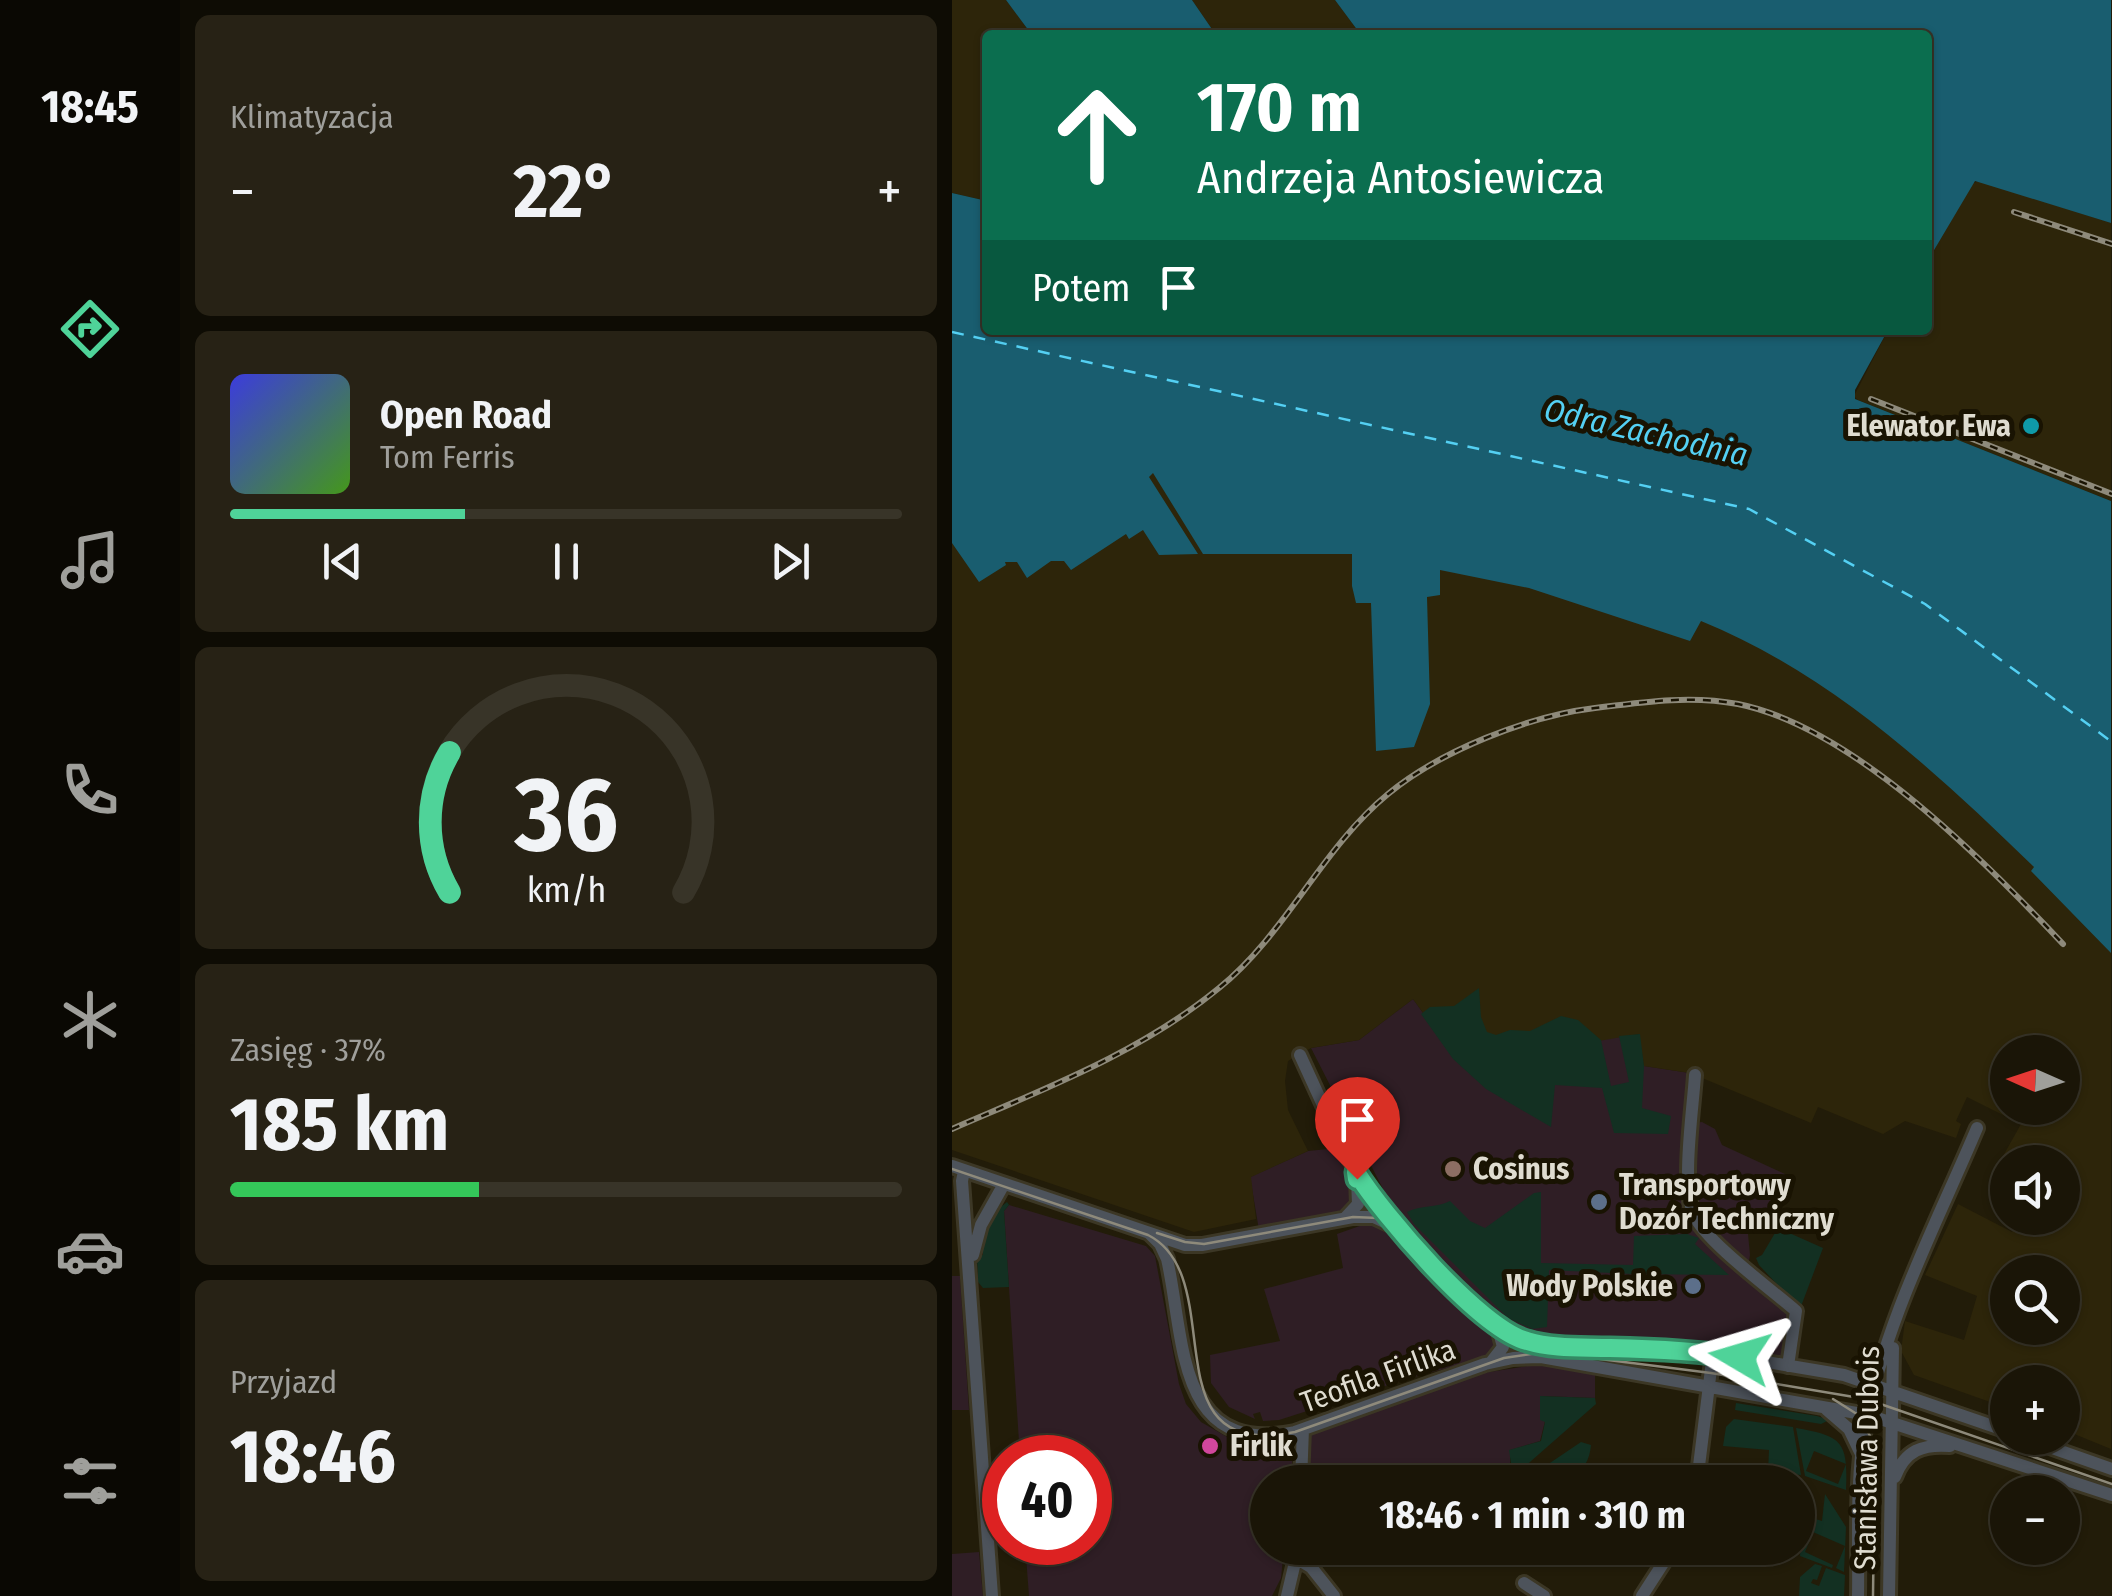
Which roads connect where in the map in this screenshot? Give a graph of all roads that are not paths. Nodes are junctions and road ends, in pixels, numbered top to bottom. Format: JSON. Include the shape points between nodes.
{"nodes":[{"id":1,"x":1300,"y":1055,"type":"dead end"},
{"id":2,"x":1694,"y":1075,"type":"dead end"},
{"id":3,"x":1977,"y":1128,"type":"dead end"},
{"id":4,"x":958,"y":1168,"type":"edge"},
{"id":5,"x":1356,"y":1172,"type":"junction"},
{"id":6,"x":1004,"y":1184,"type":"junction"},
{"id":7,"x":1342,"y":1219,"type":"junction"},
{"id":8,"x":1394,"y":1226,"type":"junction"},
{"id":9,"x":1149,"y":1233,"type":"junction"},
{"id":10,"x":1202,"y":1244,"type":"junction"},
{"id":11,"x":1170,"y":1278,"type":"junction"},
{"id":12,"x":971,"y":1282,"type":"junction"},
{"id":13,"x":1489,"y":1321,"type":"junction"},
{"id":14,"x":1897,"y":1321,"type":"junction"},
{"id":15,"x":1713,"y":1353,"type":"junction"},
{"id":16,"x":1486,"y":1364,"type":"junction"},
{"id":17,"x":1788,"y":1366,"type":"junction"},
{"id":18,"x":1875,"y":1385,"type":"junction"},
{"id":19,"x":1709,"y":1386,"type":"junction"},
{"id":20,"x":1892,"y":1391,"type":"junction"},
{"id":21,"x":1815,"y":1405,"type":"junction"},
{"id":22,"x":1868,"y":1415,"type":"junction"},
{"id":23,"x":1892,"y":1421,"type":"junction"},
{"id":24,"x":1990,"y":1425,"type":"edge"},
{"id":25,"x":1303,"y":1429,"type":"junction"},
{"id":26,"x":1966,"y":1448,"type":"junction"},
{"id":27,"x":2072,"y":1455,"type":"edge"},
{"id":28,"x":1302,"y":1465,"type":"edge"},
{"id":29,"x":1699,"y":1465,"type":"edge"},
{"id":30,"x":1862,"y":1465,"type":"junction"},
{"id":31,"x":2112,"y":1469,"type":"edge"},
{"id":32,"x":2112,"y":1495,"type":"edge"},
{"id":33,"x":1891,"y":1499,"type":"junction"},
{"id":34,"x":1294,"y":1565,"type":"edge"},
{"id":35,"x":1309,"y":1565,"type":"edge"},
{"id":36,"x":1663,"y":1565,"type":"edge"},
{"id":37,"x":1524,"y":1583,"type":"dead end"},
{"id":38,"x":992,"y":1596,"type":"edge"},
{"id":39,"x":1286,"y":1596,"type":"edge"},
{"id":40,"x":1334,"y":1596,"type":"edge"},
{"id":41,"x":1544,"y":1596,"type":"edge"},
{"id":42,"x":1642,"y":1596,"type":"edge"},
{"id":43,"x":1858,"y":1596,"type":"edge"},
{"id":44,"x":1888,"y":1596,"type":"edge"}],
"edges":[{"from":1,"to":5,"type":"street"},
{"from":2,"to":17,"type":"street","via":[[1691,1208],[1702,1228],[1796,1311]]},
{"from":3,"to":14,"type":"street","name":"Stanisława Dubois"},
{"from":4,"to":6,"type":"street"},
{"from":4,"to":12,"type":"street"},
{"from":5,"to":7,"type":"street","via":[[1359,1200]]},
{"from":5,"to":8,"type":"street"},
{"from":6,"to":9,"type":"street"},
{"from":6,"to":12,"type":"street","via":[[978,1232]]},
{"from":7,"to":8,"type":"street","via":[[1372,1217]]},
{"from":7,"to":10,"type":"street"},
{"from":8,"to":13,"type":"street"},
{"from":9,"to":10,"type":"street"},
{"from":9,"to":11,"type":"street","name":"Teofila Firlika","via":[[1163,1249]]},
{"from":10,"to":11,"type":"street","via":[[1180,1253]]},
{"from":11,"to":25,"type":"street","name":"Teofila Firlika","via":[[1190,1382],[1206,1412],[1250,1434]]},
{"from":12,"to":38,"type":"street"},
{"from":13,"to":15,"type":"street","name":"Teofila Firlika","via":[[1542,1344]]},
{"from":13,"to":16,"type":"street","via":[[1503,1344]]},
{"from":14,"to":18,"type":"street","name":"Stanisława Dubois"},
{"from":14,"to":20,"type":"street","name":"Stanisława Dubois"},
{"from":15,"to":17,"type":"street","name":"Teofila Firlika"},
{"from":15,"to":19,"type":"street"},
{"from":16,"to":19,"type":"street","name":"Teofila Firlika","via":[[1541,1356]]},
{"from":16,"to":25,"type":"street","name":"Teofila Firlika"},
{"from":17,"to":18,"type":"street","name":"Teofila Firlika"},
{"from":18,"to":20,"type":"street","name":"Teofila Firlika"},
{"from":18,"to":22,"type":"street","name":"Stanisława Dubois"},
{"from":19,"to":21,"type":"street","name":"Teofila Firlika"},
{"from":19,"to":29,"type":"street"},
{"from":20,"to":23,"type":"street","name":"Stanisława Dubois"},
{"from":20,"to":24,"type":"street","name":"Teofila Firlika"},
{"from":21,"to":22,"type":"street","name":"Teofila Firlika"},
{"from":21,"to":30,"type":"street","name":"Teofila Firlika","via":[[1849,1429]]},
{"from":22,"to":23,"type":"street","name":"Teofila Firlika"},
{"from":22,"to":30,"type":"street","name":"Stanisława Dubois"},
{"from":23,"to":26,"type":"street","name":"Teofila Firlika"},
{"from":23,"to":33,"type":"street","name":"Stanisława Dubois"},
{"from":25,"to":28,"type":"street"},
{"from":26,"to":32,"type":"street","name":"Teofila Firlika"},
{"from":26,"to":33,"type":"street","via":[[1913,1451],[1898,1470]]},
{"from":27,"to":31,"type":"street"},
{"from":30,"to":43,"type":"street","name":"Stanisława Dubois"},
{"from":33,"to":44,"type":"street","name":"Stanisława Dubois"},
{"from":34,"to":39,"type":"street"},
{"from":35,"to":40,"type":"street"},
{"from":36,"to":42,"type":"street"},
{"from":37,"to":41,"type":"street"}]}
